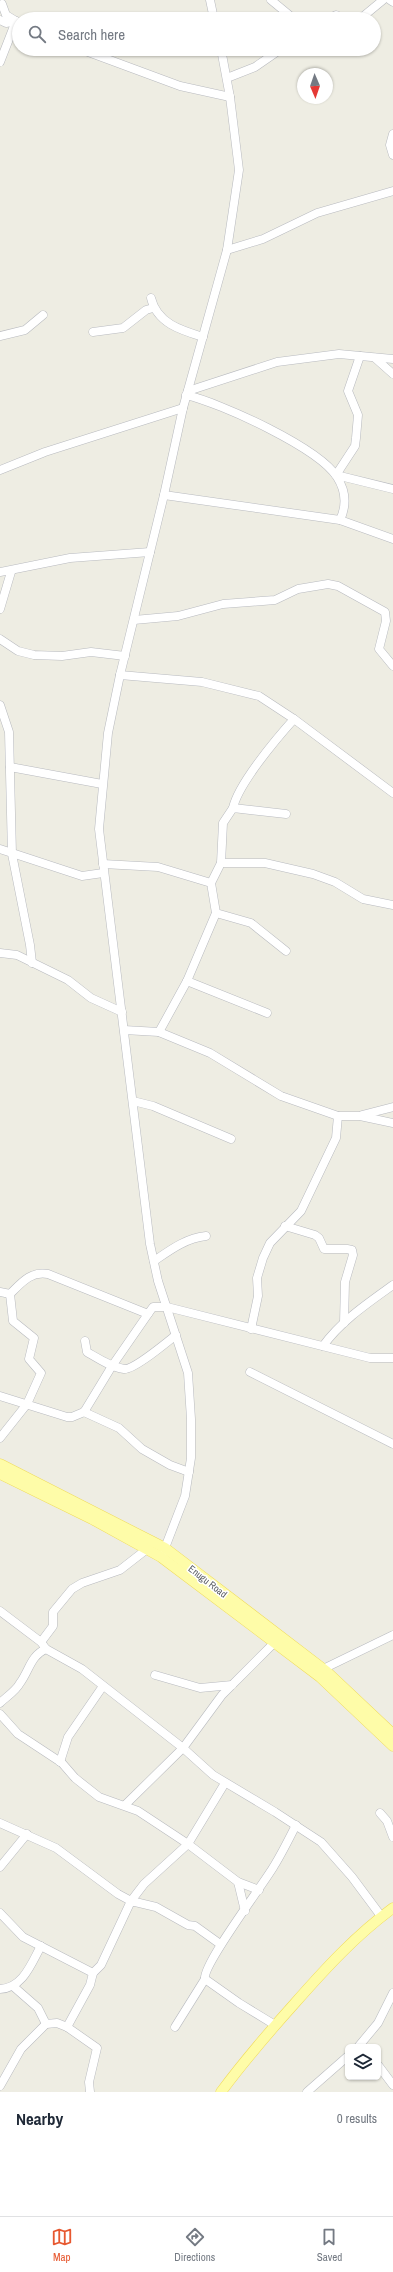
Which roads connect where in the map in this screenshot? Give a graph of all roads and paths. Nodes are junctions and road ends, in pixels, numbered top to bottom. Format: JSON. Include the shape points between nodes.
{"nodes":[{"id":1,"x":210,"y":0,"type":"edge"},
{"id":2,"x":271,"y":0,"type":"edge"},
{"id":3,"x":383,"y":0,"type":"edge"},
{"id":4,"x":390,"y":0,"type":"edge"},
{"id":5,"x":393,"y":2,"type":"edge"},
{"id":6,"x":2,"y":4,"type":"dead end"},
{"id":7,"x":213,"y":12,"type":"edge"},
{"id":8,"x":286,"y":12,"type":"edge"},
{"id":9,"x":368,"y":12,"type":"edge"},
{"id":10,"x":12,"y":18,"type":"edge"},
{"id":11,"x":0,"y":20,"type":"edge"},
{"id":12,"x":12,"y":22,"type":"edge"},
{"id":13,"x":12,"y":35,"type":"edge"},
{"id":14,"x":99,"y":56,"type":"edge"},
{"id":15,"x":222,"y":56,"type":"edge"},
{"id":16,"x":271,"y":56,"type":"edge"},
{"id":17,"x":0,"y":62,"type":"edge"},
{"id":18,"x":227,"y":78,"type":"junction"},
{"id":19,"x":230,"y":97,"type":"junction"},
{"id":20,"x":393,"y":134,"type":"edge"},
{"id":21,"x":393,"y":155,"type":"edge"},
{"id":22,"x":393,"y":191,"type":"edge"},
{"id":23,"x":226,"y":250,"type":"junction"},
{"id":24,"x":151,"y":298,"type":"dead end"},
{"id":25,"x":153,"y":308,"type":"junction"},
{"id":26,"x":44,"y":315,"type":"dead end"},
{"id":27,"x":93,"y":332,"type":"dead end"},
{"id":28,"x":0,"y":336,"type":"edge"},
{"id":29,"x":203,"y":337,"type":"junction"},
{"id":30,"x":360,"y":356,"type":"junction"},
{"id":31,"x":375,"y":358,"type":"junction"},
{"id":32,"x":393,"y":359,"type":"edge"},
{"id":33,"x":393,"y":374,"type":"edge"},
{"id":34,"x":187,"y":393,"type":"junction"},
{"id":35,"x":183,"y":408,"type":"junction"},
{"id":36,"x":0,"y":470,"type":"edge"},
{"id":37,"x":336,"y":475,"type":"junction"},
{"id":38,"x":393,"y":489,"type":"edge"},
{"id":39,"x":164,"y":495,"type":"junction"},
{"id":40,"x":340,"y":520,"type":"junction"},
{"id":41,"x":393,"y":539,"type":"edge"},
{"id":42,"x":150,"y":552,"type":"junction"},
{"id":43,"x":0,"y":572,"type":"edge"},
{"id":44,"x":10,"y":572,"type":"junction"},
{"id":45,"x":0,"y":609,"type":"edge"},
{"id":46,"x":134,"y":620,"type":"junction"},
{"id":47,"x":0,"y":639,"type":"edge"},
{"id":48,"x":125,"y":656,"type":"junction"},
{"id":49,"x":393,"y":666,"type":"edge"},
{"id":50,"x":120,"y":675,"type":"junction"},
{"id":51,"x":0,"y":705,"type":"edge"},
{"id":52,"x":294,"y":719,"type":"junction"},
{"id":53,"x":10,"y":767,"type":"junction"},
{"id":54,"x":102,"y":784,"type":"junction"},
{"id":55,"x":393,"y":793,"type":"edge"},
{"id":56,"x":233,"y":808,"type":"junction"},
{"id":57,"x":286,"y":814,"type":"dead end"},
{"id":58,"x":0,"y":849,"type":"edge"},
{"id":59,"x":12,"y":854,"type":"junction"},
{"id":60,"x":102,"y":864,"type":"junction"},
{"id":61,"x":221,"y":864,"type":"junction"},
{"id":62,"x":103,"y":873,"type":"junction"},
{"id":63,"x":211,"y":883,"type":"junction"},
{"id":64,"x":393,"y":905,"type":"edge"},
{"id":65,"x":216,"y":913,"type":"junction"},
{"id":66,"x":286,"y":951,"type":"dead end"},
{"id":67,"x":0,"y":953,"type":"edge"},
{"id":68,"x":32,"y":963,"type":"junction"},
{"id":69,"x":186,"y":981,"type":"junction"},
{"id":70,"x":122,"y":1012,"type":"junction"},
{"id":71,"x":267,"y":1013,"type":"dead end"},
{"id":72,"x":124,"y":1030,"type":"junction"},
{"id":73,"x":159,"y":1032,"type":"junction"},
{"id":74,"x":133,"y":1101,"type":"junction"},
{"id":75,"x":393,"y":1107,"type":"edge"},
{"id":76,"x":338,"y":1116,"type":"junction"},
{"id":77,"x":360,"y":1116,"type":"junction"},
{"id":78,"x":393,"y":1123,"type":"edge"},
{"id":79,"x":231,"y":1140,"type":"dead end"},
{"id":80,"x":285,"y":1226,"type":"junction"},
{"id":81,"x":206,"y":1236,"type":"dead end"},
{"id":82,"x":154,"y":1261,"type":"junction"},
{"id":83,"x":393,"y":1285,"type":"edge"},
{"id":84,"x":0,"y":1292,"type":"edge"},
{"id":85,"x":10,"y":1294,"type":"junction"},
{"id":86,"x":166,"y":1307,"type":"junction"},
{"id":87,"x":148,"y":1314,"type":"junction"},
{"id":88,"x":344,"y":1323,"type":"junction"},
{"id":89,"x":251,"y":1329,"type":"junction"},
{"id":90,"x":176,"y":1335,"type":"junction"},
{"id":91,"x":85,"y":1341,"type":"dead end"},
{"id":92,"x":323,"y":1346,"type":"junction"},
{"id":93,"x":393,"y":1358,"type":"edge"},
{"id":94,"x":112,"y":1366,"type":"junction"},
{"id":95,"x":250,"y":1372,"type":"dead end"},
{"id":96,"x":0,"y":1396,"type":"edge"},
{"id":97,"x":27,"y":1404,"type":"junction"},
{"id":98,"x":84,"y":1412,"type":"junction"},
{"id":99,"x":0,"y":1438,"type":"edge"},
{"id":100,"x":393,"y":1444,"type":"edge"},
{"id":101,"x":0,"y":1464,"type":"edge"},
{"id":102,"x":189,"y":1472,"type":"junction"},
{"id":103,"x":1,"y":1478,"type":"edge"},
{"id":104,"x":147,"y":1549,"type":"junction"},
{"id":105,"x":164,"y":1552,"type":"junction"},
{"id":106,"x":0,"y":1611,"type":"edge"},
{"id":107,"x":393,"y":1635,"type":"edge"},
{"id":108,"x":41,"y":1642,"type":"junction"},
{"id":109,"x":274,"y":1643,"type":"junction"},
{"id":110,"x":46,"y":1649,"type":"junction"},
{"id":111,"x":323,"y":1668,"type":"junction"},
{"id":112,"x":155,"y":1675,"type":"dead end"},
{"id":113,"x":232,"y":1685,"type":"junction"},
{"id":114,"x":103,"y":1686,"type":"junction"},
{"id":115,"x":0,"y":1703,"type":"edge"},
{"id":116,"x":0,"y":1714,"type":"edge"},
{"id":117,"x":393,"y":1734,"type":"edge"},
{"id":118,"x":393,"y":1746,"type":"edge"},
{"id":119,"x":183,"y":1748,"type":"junction"},
{"id":120,"x":60,"y":1762,"type":"junction"},
{"id":121,"x":225,"y":1783,"type":"junction"},
{"id":122,"x":125,"y":1805,"type":"junction"},
{"id":123,"x":380,"y":1812,"type":"dead end"},
{"id":124,"x":0,"y":1823,"type":"edge"},
{"id":125,"x":296,"y":1826,"type":"junction"},
{"id":126,"x":27,"y":1834,"type":"junction"},
{"id":127,"x":393,"y":1838,"type":"edge"},
{"id":128,"x":188,"y":1844,"type":"junction"},
{"id":129,"x":0,"y":1867,"type":"edge"},
{"id":130,"x":238,"y":1882,"type":"junction"},
{"id":131,"x":258,"y":1890,"type":"junction"},
{"id":132,"x":131,"y":1901,"type":"junction"},
{"id":133,"x":393,"y":1908,"type":"edge"},
{"id":134,"x":245,"y":1911,"type":"junction"},
{"id":135,"x":0,"y":1913,"type":"edge"},
{"id":136,"x":381,"y":1916,"type":"junction"},
{"id":137,"x":220,"y":1944,"type":"junction"},
{"id":138,"x":40,"y":1946,"type":"junction"},
{"id":139,"x":93,"y":1973,"type":"junction"},
{"id":140,"x":205,"y":1979,"type":"junction"},
{"id":141,"x":14,"y":1987,"type":"junction"},
{"id":142,"x":0,"y":1989,"type":"edge"},
{"id":143,"x":393,"y":1993,"type":"edge"},
{"id":144,"x":46,"y":2024,"type":"junction"},
{"id":145,"x":276,"y":2025,"type":"junction"},
{"id":146,"x":67,"y":2027,"type":"junction"},
{"id":147,"x":175,"y":2027,"type":"dead end"},
{"id":148,"x":362,"y":2044,"type":"edge"},
{"id":149,"x":345,"y":2059,"type":"edge"},
{"id":150,"x":381,"y":2069,"type":"edge"},
{"id":151,"x":393,"y":2085,"type":"edge"},
{"id":152,"x":0,"y":2086,"type":"edge"},
{"id":153,"x":90,"y":2092,"type":"edge"},
{"id":154,"x":221,"y":2092,"type":"edge"},
{"id":155,"x":308,"y":2092,"type":"edge"}],
"edges":[{"from":1,"to":7,"type":"street"},
{"from":2,"to":8,"type":"street"},
{"from":3,"to":9,"type":"street"},
{"from":4,"to":5,"type":"street"},
{"from":6,"to":10,"type":"street","via":[[6,15]]},
{"from":11,"to":12,"type":"street"},
{"from":13,"to":17,"type":"street"},
{"from":14,"to":19,"type":"street","via":[[180,86]]},
{"from":15,"to":18,"type":"street"},
{"from":16,"to":18,"type":"street","via":[[255,67]]},
{"from":18,"to":19,"type":"street"},
{"from":19,"to":23,"type":"street","via":[[239,170]]},
{"from":20,"to":21,"type":"street","via":[[390,144]]},
{"from":22,"to":23,"type":"street","via":[[317,212],[263,239]]},
{"from":23,"to":29,"type":"street"},
{"from":24,"to":25,"type":"street"},
{"from":25,"to":27,"type":"street","via":[[146,310],[123,328]]},
{"from":25,"to":29,"type":"street","via":[[158,316],[180,330]]},
{"from":26,"to":28,"type":"street","via":[[26,330]]},
{"from":29,"to":34,"type":"street"},
{"from":30,"to":31,"type":"street"},
{"from":30,"to":34,"type":"street","via":[[338,354],[277,362]]},
{"from":30,"to":37,"type":"street","via":[[348,391],[358,415],[355,446]]},
{"from":31,"to":32,"type":"street"},
{"from":31,"to":33,"type":"street"},
{"from":34,"to":35,"type":"street"},
{"from":34,"to":37,"type":"street","via":[[241,414],[322,460]]},
{"from":35,"to":36,"type":"street","via":[[45,452]]},
{"from":35,"to":39,"type":"street"},
{"from":37,"to":38,"type":"street"},
{"from":37,"to":40,"type":"street","via":[[346,501]]},
{"from":39,"to":40,"type":"street"},
{"from":39,"to":42,"type":"street"},
{"from":40,"to":41,"type":"street"},
{"from":42,"to":44,"type":"street","via":[[70,558]]},
{"from":42,"to":46,"type":"street"},
{"from":43,"to":44,"type":"street"},
{"from":44,"to":45,"type":"street"},
{"from":46,"to":48,"type":"street"},
{"from":46,"to":49,"type":"street","via":[[178,616],[223,604],[275,600],[298,589],[328,584],[338,586],[385,612],[386,621],[379,649]]},
{"from":47,"to":48,"type":"street","via":[[18,651],[34,655],[62,656],[91,652]]},
{"from":48,"to":50,"type":"street"},
{"from":50,"to":52,"type":"street","via":[[202,682],[259,696]]},
{"from":50,"to":54,"type":"street","via":[[108,733]]},
{"from":51,"to":53,"type":"street","via":[[9,732]]},
{"from":52,"to":55,"type":"street"},
{"from":52,"to":56,"type":"street","via":[[258,764],[234,800]]},
{"from":53,"to":54,"type":"street"},
{"from":53,"to":59,"type":"street"},
{"from":54,"to":60,"type":"street","via":[[99,829]]},
{"from":56,"to":57,"type":"street"},
{"from":56,"to":61,"type":"street","via":[[222,828]]},
{"from":58,"to":59,"type":"street"},
{"from":59,"to":62,"type":"street","via":[[82,876]]},
{"from":59,"to":68,"type":"street"},
{"from":60,"to":62,"type":"street"},
{"from":60,"to":63,"type":"street","via":[[158,867]]},
{"from":61,"to":63,"type":"street"},
{"from":61,"to":64,"type":"street","via":[[265,863],[313,874],[335,882],[363,900]]},
{"from":62,"to":70,"type":"street"},
{"from":63,"to":65,"type":"street"},
{"from":65,"to":66,"type":"street","via":[[251,923]]},
{"from":65,"to":69,"type":"street"},
{"from":67,"to":68,"type":"street","via":[[17,955]]},
{"from":68,"to":70,"type":"street","via":[[68,980],[91,998]]},
{"from":69,"to":71,"type":"street"},
{"from":69,"to":73,"type":"street"},
{"from":70,"to":72,"type":"street"},
{"from":72,"to":73,"type":"street"},
{"from":72,"to":74,"type":"street"},
{"from":73,"to":76,"type":"street","via":[[210,1053],[281,1096]]},
{"from":74,"to":79,"type":"street","via":[[153,1106]]},
{"from":74,"to":82,"type":"street"},
{"from":75,"to":77,"type":"street"},
{"from":76,"to":77,"type":"street"},
{"from":76,"to":80,"type":"street","via":[[336,1138],[301,1211]]},
{"from":77,"to":78,"type":"street"},
{"from":80,"to":88,"type":"street","via":[[315,1235],[324,1249],[352,1250],[353,1255],[345,1282]]},
{"from":80,"to":89,"type":"street","via":[[270,1243],[264,1258],[258,1278],[258,1296]]},
{"from":81,"to":82,"type":"street","via":[[183,1242]]},
{"from":82,"to":86,"type":"street"},
{"from":83,"to":88,"type":"street"},
{"from":84,"to":85,"type":"street"},
{"from":85,"to":87,"type":"street","via":[[28,1277],[41,1273]]},
{"from":85,"to":97,"type":"street","via":[[13,1321],[34,1338],[29,1359],[41,1373]]},
{"from":86,"to":87,"type":"street","via":[[153,1307]]},
{"from":86,"to":89,"type":"street"},
{"from":86,"to":90,"type":"street"},
{"from":87,"to":94,"type":"street"},
{"from":88,"to":92,"type":"street"},
{"from":89,"to":92,"type":"street"},
{"from":90,"to":94,"type":"street","via":[[130,1368]]},
{"from":90,"to":102,"type":"street","via":[[188,1373],[191,1419]]},
{"from":91,"to":94,"type":"street","via":[[87,1352]]},
{"from":92,"to":93,"type":"street","via":[[370,1358]]},
{"from":94,"to":98,"type":"street"},
{"from":95,"to":100,"type":"street"},
{"from":96,"to":97,"type":"street"},
{"from":97,"to":98,"type":"street","via":[[67,1417]]},
{"from":97,"to":99,"type":"street"},
{"from":98,"to":102,"type":"street","via":[[119,1428],[142,1449]]},
{"from":101,"to":105,"type":"main road","name":"Enugu Road"},
{"from":102,"to":105,"type":"street","via":[[185,1496]]},
{"from":103,"to":104,"type":"main road","via":[[92,1519]]},
{"from":104,"to":105,"type":"main road"},
{"from":104,"to":108,"type":"street","via":[[120,1570],[72,1589],[53,1612],[53,1626]]},
{"from":105,"to":109,"type":"main road"},
{"from":105,"to":111,"type":"main road","name":"Enugu Road"},
{"from":106,"to":108,"type":"street"},
{"from":107,"to":111,"type":"street"},
{"from":108,"to":110,"type":"street"},
{"from":109,"to":113,"type":"street"},
{"from":109,"to":118,"type":"main road","via":[[320,1677]]},
{"from":110,"to":114,"type":"street","via":[[82,1669]]},
{"from":110,"to":115,"type":"street","via":[[33,1659],[20,1684]]},
{"from":111,"to":117,"type":"main road","name":"Enugu Road"},
{"from":112,"to":113,"type":"street","via":[[200,1688]]},
{"from":113,"to":119,"type":"street"},
{"from":114,"to":119,"type":"street"},
{"from":114,"to":120,"type":"street","via":[[68,1737]]},
{"from":116,"to":120,"type":"street","via":[[18,1734]]},
{"from":119,"to":121,"type":"street"},
{"from":119,"to":122,"type":"street"},
{"from":120,"to":122,"type":"street","via":[[99,1797]]},
{"from":121,"to":125,"type":"street"},
{"from":121,"to":128,"type":"street"},
{"from":122,"to":128,"type":"street"},
{"from":123,"to":127,"type":"street","via":[[387,1821]]},
{"from":124,"to":126,"type":"street"},
{"from":125,"to":131,"type":"street"},
{"from":125,"to":136,"type":"street","via":[[321,1842],[352,1877]]},
{"from":126,"to":129,"type":"street"},
{"from":126,"to":132,"type":"street","via":[[56,1848]]},
{"from":128,"to":130,"type":"street"},
{"from":128,"to":132,"type":"street","via":[[144,1884]]},
{"from":130,"to":131,"type":"street"},
{"from":130,"to":134,"type":"street"},
{"from":131,"to":134,"type":"street"},
{"from":132,"to":137,"type":"street","via":[[156,1907],[188,1925],[195,1926]]},
{"from":132,"to":139,"type":"street","via":[[101,1965]]},
{"from":133,"to":136,"type":"main road"},
{"from":134,"to":137,"type":"street"},
{"from":135,"to":138,"type":"street","via":[[23,1936]]},
{"from":136,"to":145,"type":"main road","via":[[356,1937]]},
{"from":137,"to":140,"type":"street","via":[[204,1972]]},
{"from":138,"to":139,"type":"street"},
{"from":138,"to":141,"type":"street","via":[[24,1976]]},
{"from":139,"to":146,"type":"street","via":[[90,1984]]},
{"from":140,"to":145,"type":"street"},
{"from":140,"to":147,"type":"street"},
{"from":141,"to":142,"type":"street"},
{"from":141,"to":144,"type":"street","via":[[38,2008]]},
{"from":143,"to":148,"type":"street","via":[[378,2023]]},
{"from":144,"to":146,"type":"street","via":[[57,2023]]},
{"from":144,"to":152,"type":"street","via":[[21,2049]]},
{"from":145,"to":154,"type":"main road"},
{"from":146,"to":153,"type":"street","via":[[97,2048],[89,2082]]},
{"from":149,"to":155,"type":"street"},
{"from":150,"to":151,"type":"street"}]}
